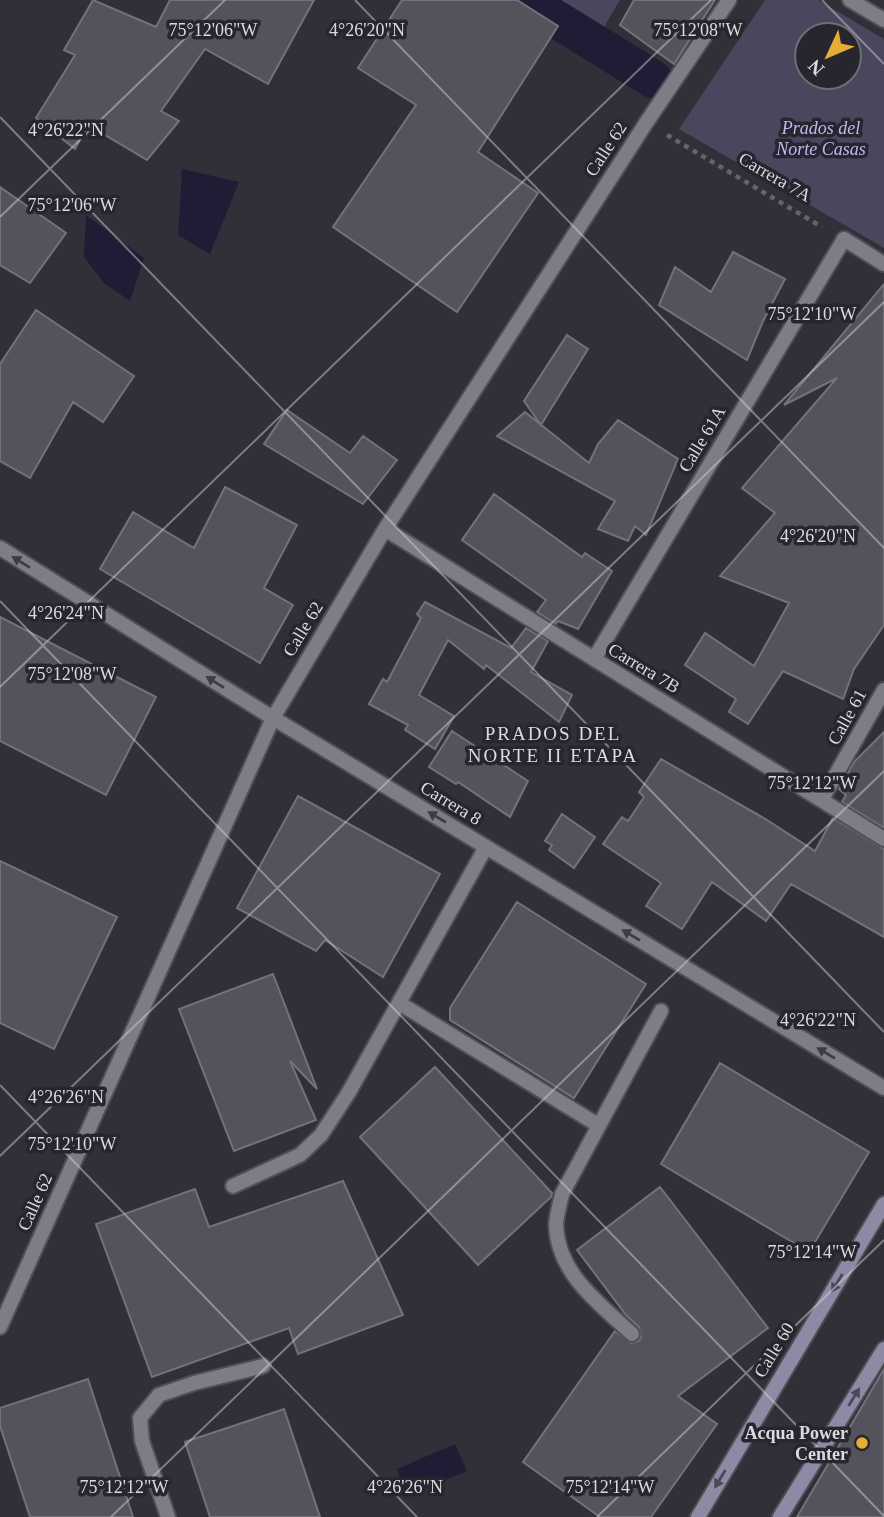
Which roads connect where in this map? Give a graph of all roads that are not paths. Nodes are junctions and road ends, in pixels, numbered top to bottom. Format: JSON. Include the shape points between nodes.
{"nodes":[{"id":1,"x":729,"y":0,"type":"edge"},
{"id":2,"x":850,"y":0,"type":"edge"},
{"id":3,"x":884,"y":20,"type":"edge"},
{"id":4,"x":884,"y":264,"type":"edge"},
{"id":5,"x":385,"y":529,"type":"junction"},
{"id":6,"x":0,"y":548,"type":"edge"},
{"id":7,"x":594,"y":659,"type":"junction"},
{"id":8,"x":884,"y":690,"type":"edge"},
{"id":9,"x":273,"y":718,"type":"junction"},
{"id":10,"x":822,"y":799,"type":"junction"},
{"id":11,"x":884,"y":839,"type":"edge"},
{"id":12,"x":486,"y":847,"type":"junction"},
{"id":13,"x":399,"y":1003,"type":"junction"},
{"id":14,"x":661,"y":1011,"type":"dead end"},
{"id":15,"x":884,"y":1088,"type":"edge"},
{"id":16,"x":598,"y":1125,"type":"junction"},
{"id":17,"x":233,"y":1186,"type":"dead end"},
{"id":18,"x":884,"y":1204,"type":"edge"},
{"id":19,"x":0,"y":1327,"type":"edge"},
{"id":20,"x":632,"y":1334,"type":"dead end"},
{"id":21,"x":884,"y":1349,"type":"edge"},
{"id":22,"x":262,"y":1366,"type":"dead end"},
{"id":23,"x":168,"y":1517,"type":"edge"},
{"id":24,"x":698,"y":1517,"type":"edge"},
{"id":25,"x":780,"y":1517,"type":"edge"}],
"edges":[{"from":1,"to":5,"type":"street","name":"Calle 62"},
{"from":2,"to":3,"type":"street"},
{"from":4,"to":7,"type":"street","name":"Calle 61A","via":[[844,239]]},
{"from":5,"to":7,"type":"street","name":"Carrera 7B"},
{"from":5,"to":9,"type":"street","name":"Calle 62"},
{"from":9,"to":6,"type":"street","name":"Carrera 8","one_way":true},
{"from":7,"to":10,"type":"street","name":"Carrera 7B"},
{"from":8,"to":10,"type":"street","name":"Calle 61"},
{"from":12,"to":9,"type":"street","name":"Carrera 8","one_way":true},
{"from":9,"to":19,"type":"street","name":"Calle 62"},
{"from":10,"to":11,"type":"street","name":"Carrera 7B"},
{"from":12,"to":13,"type":"street"},
{"from":15,"to":12,"type":"street","name":"Carrera 8","one_way":true},
{"from":13,"to":16,"type":"street"},
{"from":13,"to":17,"type":"street","via":[[321,1135],[300,1156]]},
{"from":14,"to":16,"type":"street"},
{"from":16,"to":20,"type":"street","via":[[562,1194],[556,1225],[562,1256],[581,1286]]},
{"from":18,"to":24,"type":"main road","name":"Calle 60","one_way":true},
{"from":25,"to":21,"type":"main road","one_way":true},
{"from":22,"to":23,"type":"street","via":[[159,1395],[141,1418],[142,1441]]}]}
